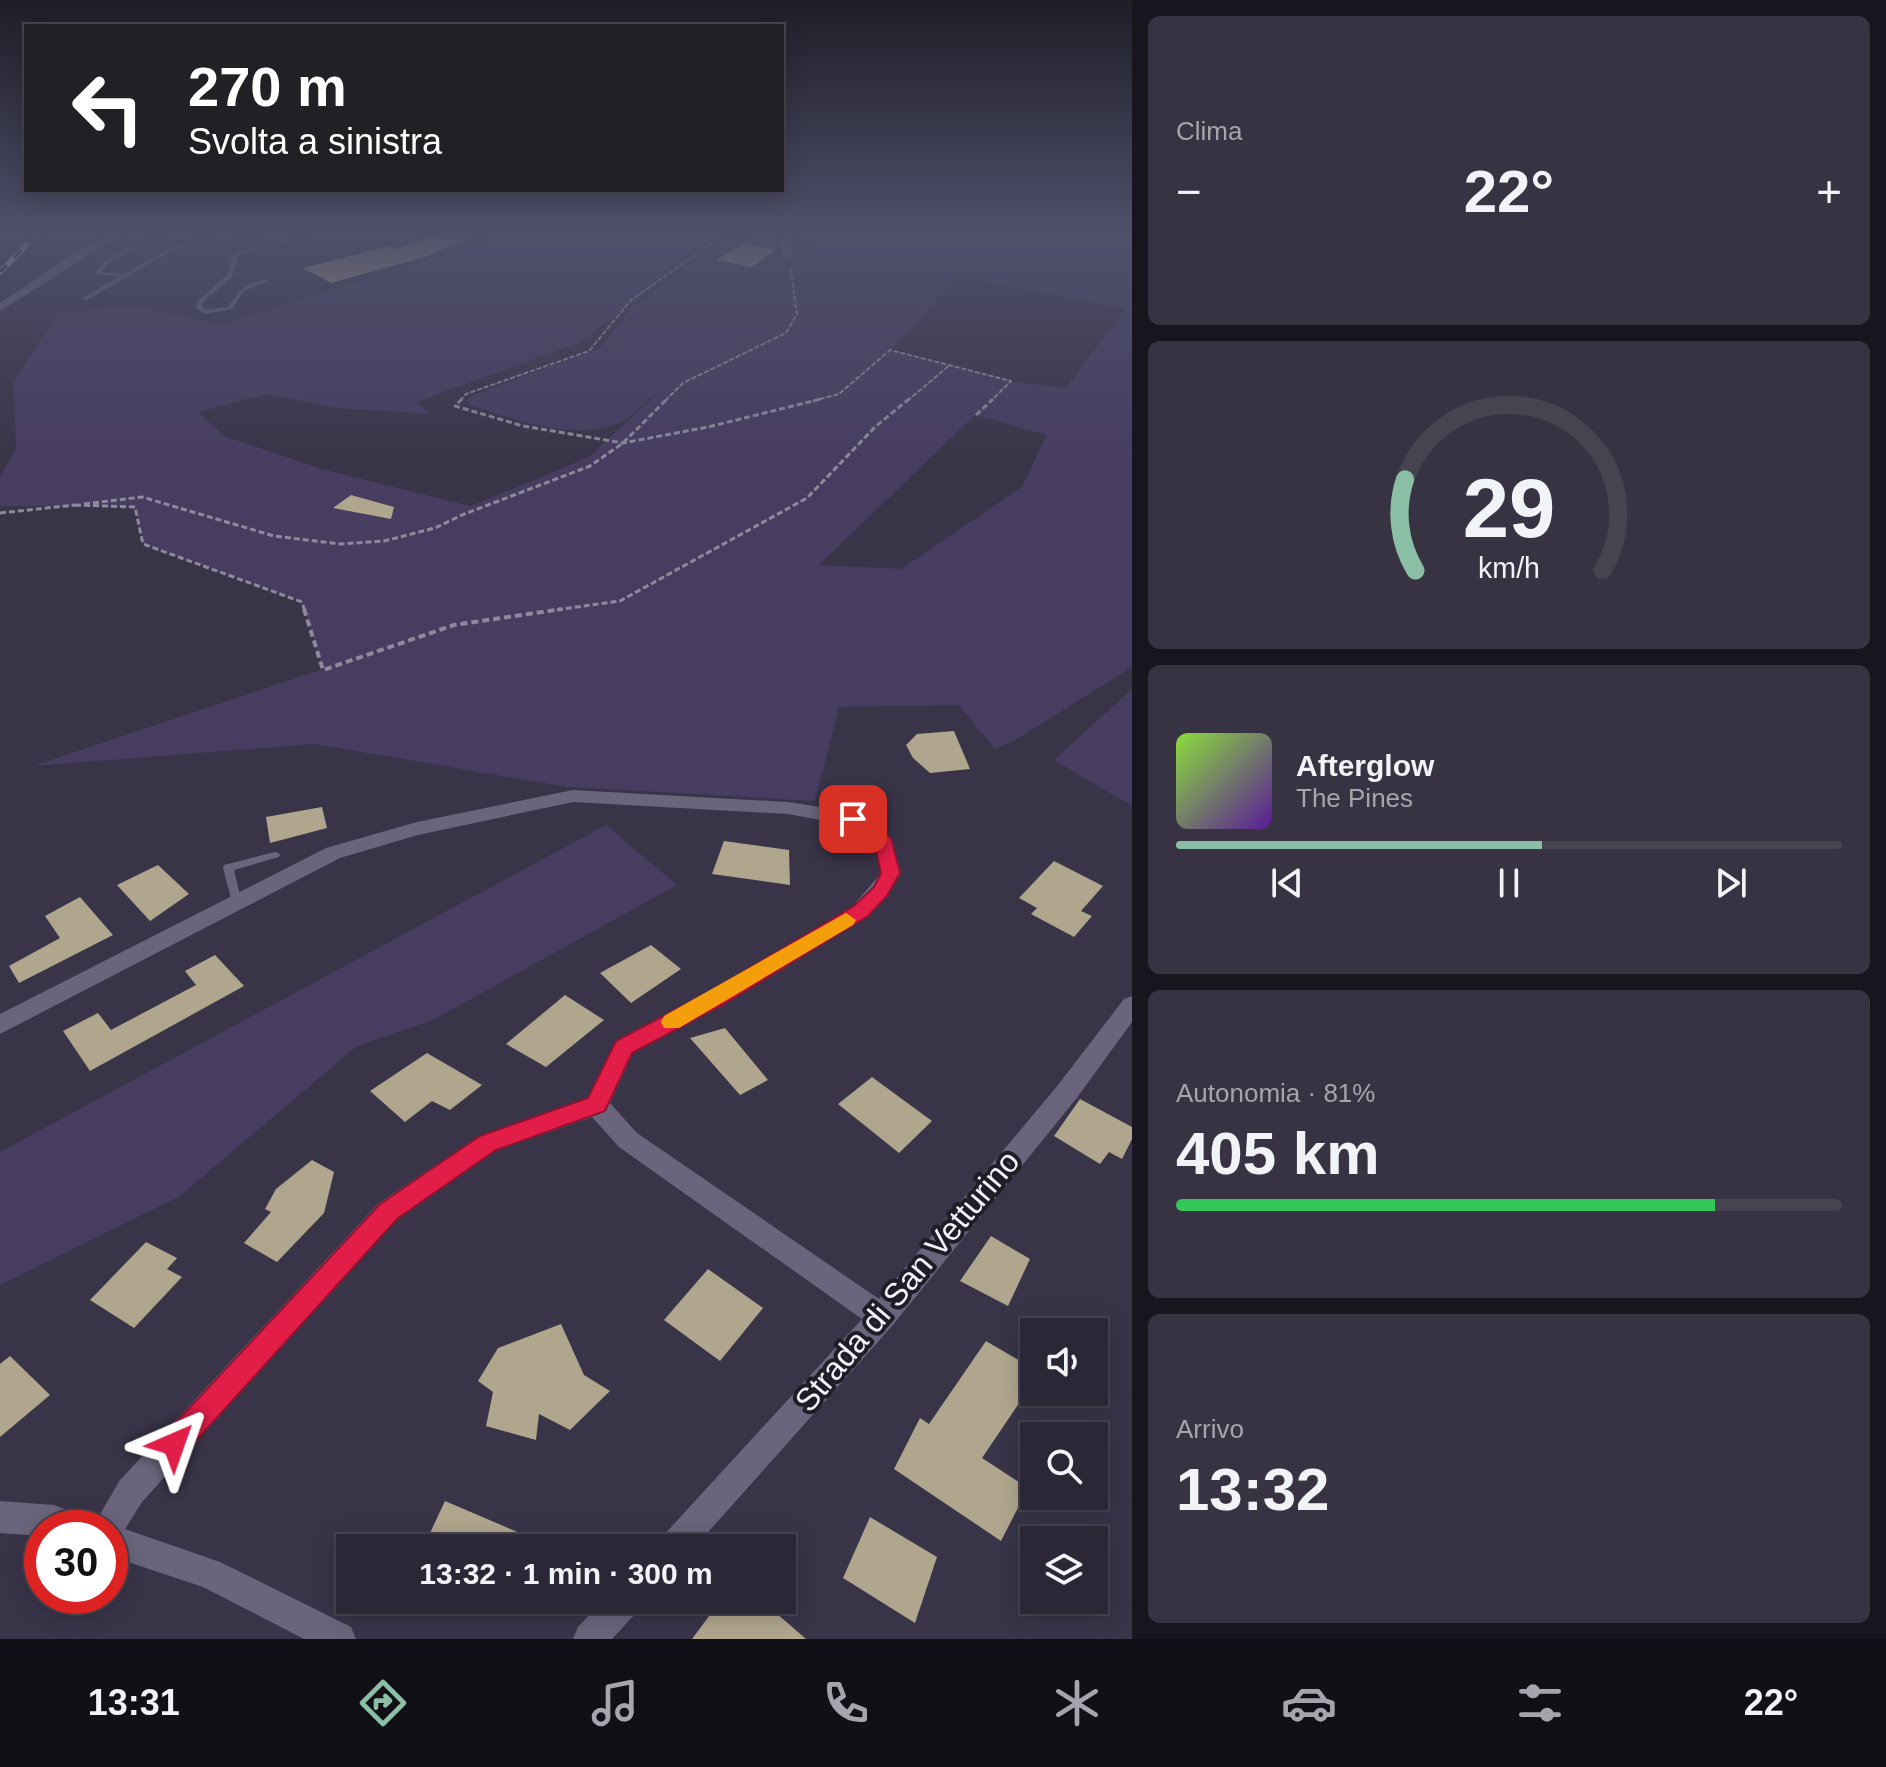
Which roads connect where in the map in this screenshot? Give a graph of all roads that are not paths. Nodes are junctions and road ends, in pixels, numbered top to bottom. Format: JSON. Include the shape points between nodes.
{"nodes":[{"id":1,"x":201,"y":309,"type":"edge"},
{"id":2,"x":221,"y":309,"type":"edge"},
{"id":3,"x":275,"y":855,"type":"dead end"},
{"id":4,"x":237,"y":903,"type":"junction"},
{"id":5,"x":1132,"y":1005,"type":"edge"},
{"id":6,"x":0,"y":1025,"type":"edge"},
{"id":7,"x":597,"y":1105,"type":"junction"},
{"id":8,"x":882,"y":1317,"type":"junction"},
{"id":9,"x":119,"y":1510,"type":"edge"},
{"id":10,"x":0,"y":1517,"type":"edge"},
{"id":11,"x":24,"y":1519,"type":"edge"},
{"id":12,"x":686,"y":1534,"type":"edge"},
{"id":13,"x":128,"y":1546,"type":"edge"},
{"id":14,"x":612,"y":1614,"type":"edge"},
{"id":15,"x":339,"y":1639,"type":"edge"},
{"id":16,"x":590,"y":1639,"type":"edge"}],
"edges":[{"from":1,"to":2,"type":"lane"},
{"from":3,"to":4,"type":"lane","via":[[228,868]]},
{"from":4,"to":6,"type":"street"},
{"from":4,"to":7,"type":"street","via":[[333,853],[573,796],[788,808],[853,819],[884,842],[891,873],[861,911],[624,1047]]},
{"from":5,"to":8,"type":"street","name":"Strada di San Vetturino"},
{"from":7,"to":8,"type":"street","via":[[628,1140]]},
{"from":7,"to":9,"type":"street","via":[[488,1143],[388,1211]]},
{"from":8,"to":12,"type":"street","name":"Strada di San Vetturino"},
{"from":10,"to":11,"type":"street"},
{"from":13,"to":15,"type":"street","via":[[209,1573]]},
{"from":14,"to":16,"type":"street"}]}
